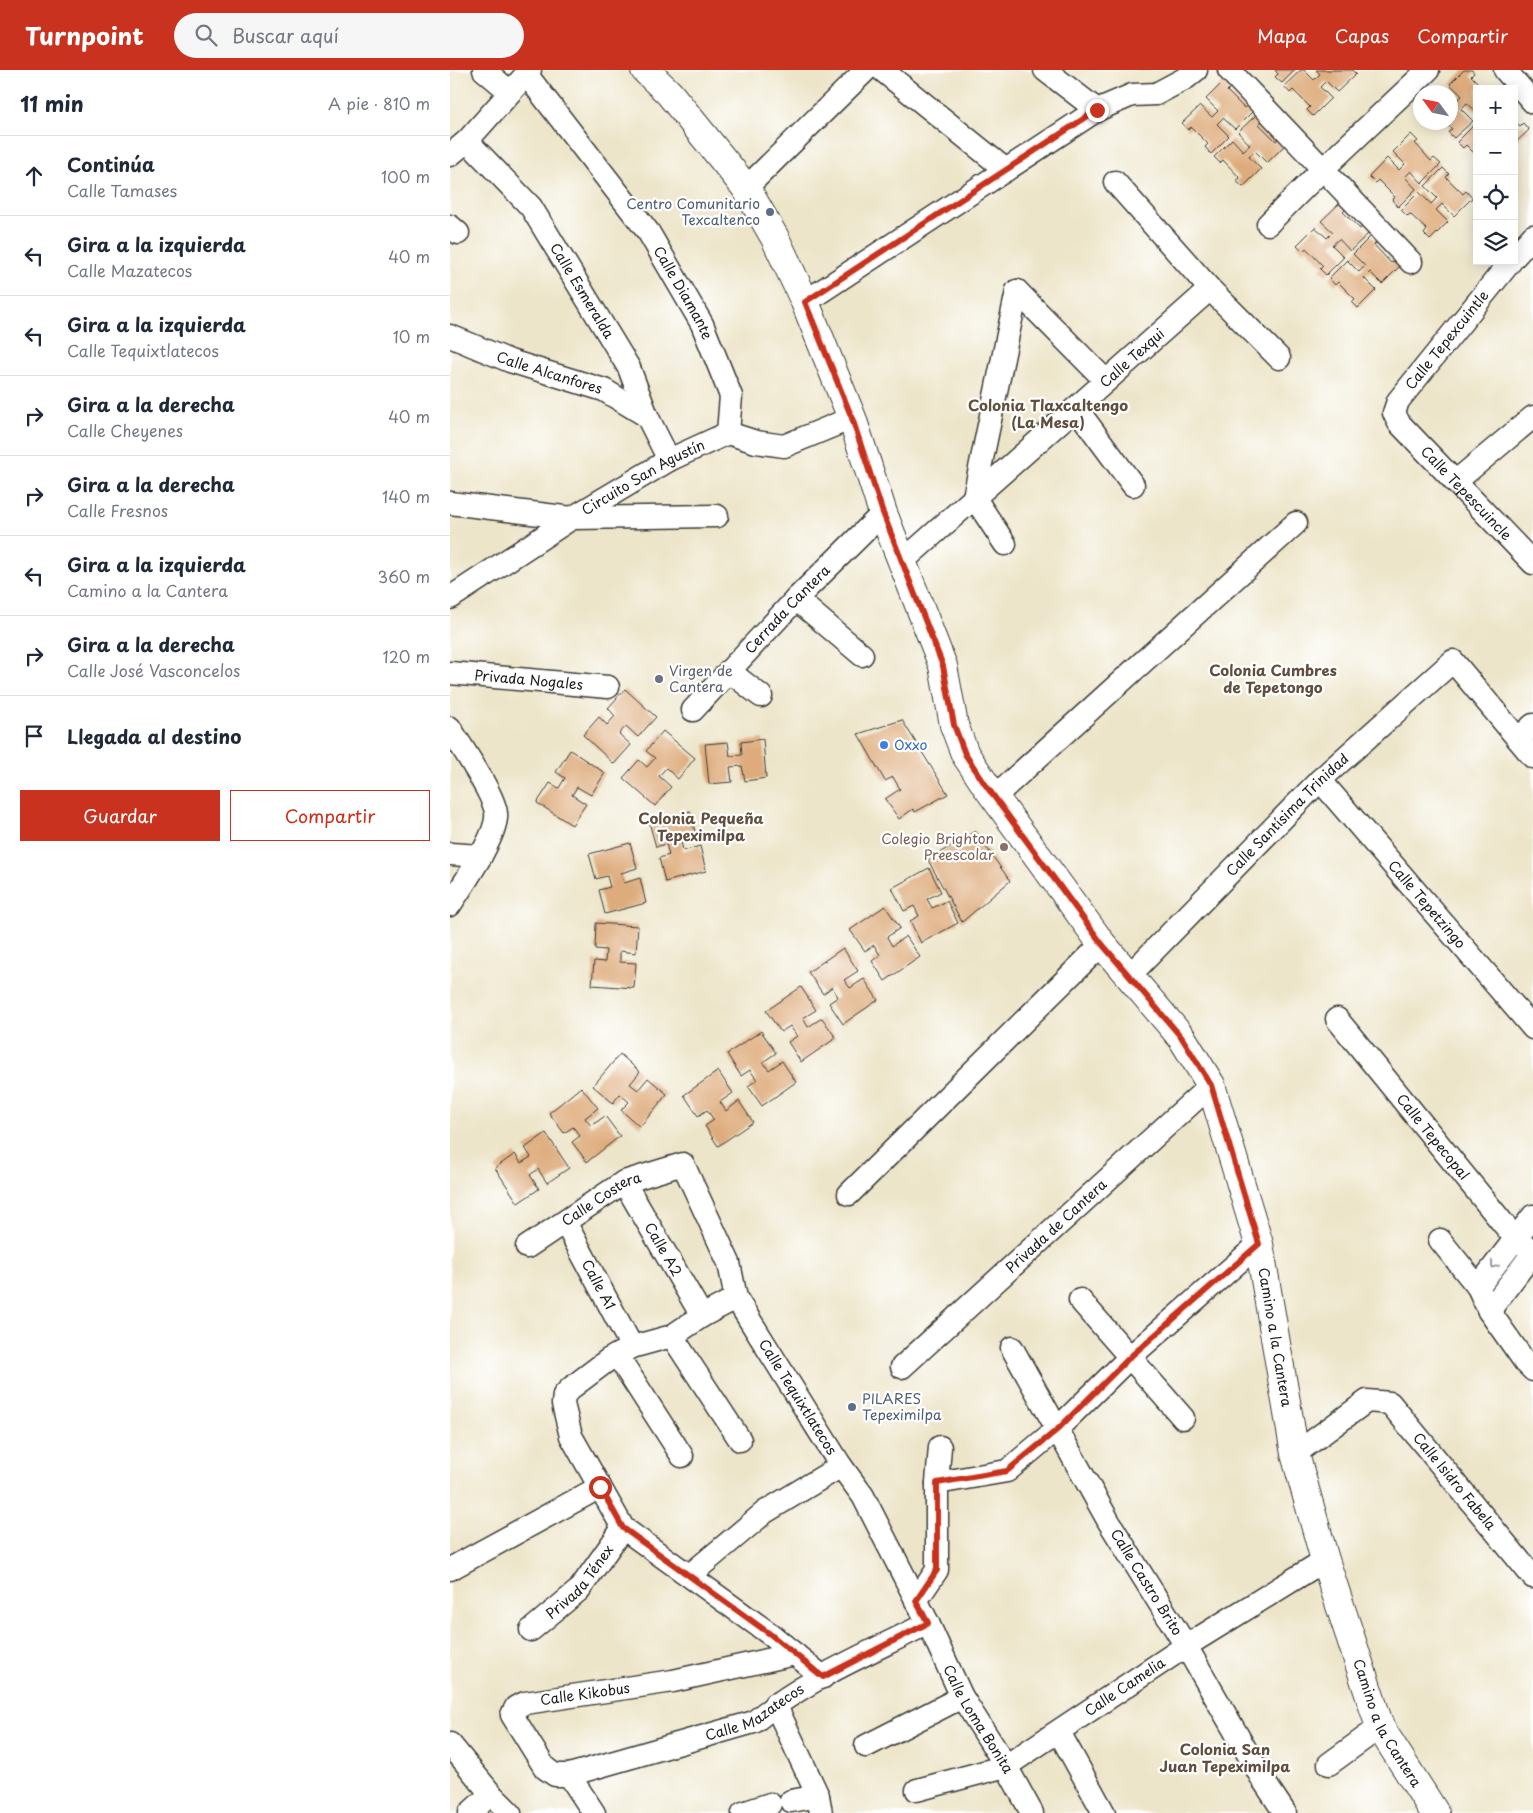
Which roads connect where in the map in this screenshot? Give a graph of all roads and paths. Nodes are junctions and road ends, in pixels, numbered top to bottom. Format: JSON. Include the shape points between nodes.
{"nodes":[{"id":1,"x":484,"y":70,"type":"edge"},
{"id":2,"x":645,"y":70,"type":"edge"},
{"id":3,"x":866,"y":70,"type":"edge"},
{"id":4,"x":882,"y":70,"type":"edge"},
{"id":5,"x":1045,"y":70,"type":"edge"},
{"id":6,"x":1196,"y":70,"type":"edge"},
{"id":7,"x":1229,"y":70,"type":"edge"},
{"id":8,"x":1428,"y":70,"type":"edge"},
{"id":9,"x":1505,"y":70,"type":"edge"},
{"id":10,"x":528,"y":72,"type":"edge"},
{"id":11,"x":509,"y":91,"type":"junction"},
{"id":12,"x":1533,"y":102,"type":"edge"},
{"id":13,"x":1097,"y":110,"type":"junction"},
{"id":14,"x":455,"y":150,"type":"edge"},
{"id":15,"x":1324,"y":168,"type":"junction"},
{"id":16,"x":1006,"y":170,"type":"junction"},
{"id":17,"x":1115,"y":182,"type":"dead end"},
{"id":18,"x":746,"y":188,"type":"junction"},
{"id":19,"x":1268,"y":224,"type":"dead end"},
{"id":20,"x":1410,"y":262,"type":"dead end"},
{"id":21,"x":1508,"y":265,"type":"edge"},
{"id":22,"x":1210,"y":289,"type":"junction"},
{"id":23,"x":805,"y":302,"type":"junction"},
{"id":24,"x":450,"y":336,"type":"edge"},
{"id":25,"x":1279,"y":358,"type":"dead end"},
{"id":26,"x":1106,"y":381,"type":"junction"},
{"id":27,"x":1076,"y":408,"type":"junction"},
{"id":28,"x":647,"y":416,"type":"junction"},
{"id":29,"x":1533,"y":417,"type":"edge"},
{"id":30,"x":852,"y":418,"type":"junction"},
{"id":31,"x":1399,"y":423,"type":"joint"},
{"id":32,"x":728,"y":433,"type":"junction"},
{"id":33,"x":669,"y":460,"type":"junction"},
{"id":34,"x":1455,"y":482,"type":"junction"},
{"id":35,"x":1133,"y":485,"type":"dead end"},
{"id":36,"x":974,"y":497,"type":"junction"},
{"id":37,"x":450,"y":503,"type":"edge"},
{"id":38,"x":883,"y":513,"type":"junction"},
{"id":39,"x":716,"y":516,"type":"dead end"},
{"id":40,"x":572,"y":518,"type":"junction"},
{"id":41,"x":1296,"y":523,"type":"dead end"},
{"id":42,"x":1005,"y":544,"type":"dead end"},
{"id":43,"x":1531,"y":558,"type":"edge"},
{"id":44,"x":903,"y":560,"type":"junction"},
{"id":45,"x":450,"y":598,"type":"edge"},
{"id":46,"x":796,"y":598,"type":"junction"},
{"id":47,"x":862,"y":656,"type":"dead end"},
{"id":48,"x":729,"y":671,"type":"junction"},
{"id":49,"x":450,"y":673,"type":"edge"},
{"id":50,"x":608,"y":687,"type":"dead end"},
{"id":51,"x":761,"y":696,"type":"dead end"},
{"id":52,"x":693,"y":710,"type":"dead end"},
{"id":53,"x":450,"y":728,"type":"edge"},
{"id":54,"x":1525,"y":732,"type":"edge"},
{"id":55,"x":1533,"y":757,"type":"edge"},
{"id":56,"x":1320,"y":780,"type":"junction"},
{"id":57,"x":994,"y":797,"type":"junction"},
{"id":58,"x":450,"y":854,"type":"edge"},
{"id":59,"x":481,"y":856,"type":"junction"},
{"id":60,"x":450,"y":905,"type":"edge"},
{"id":61,"x":1102,"y":944,"type":"junction"},
{"id":62,"x":1129,"y":976,"type":"junction"},
{"id":63,"x":1336,"y":1019,"type":"dead end"},
{"id":64,"x":1533,"y":1028,"type":"edge"},
{"id":65,"x":1211,"y":1085,"type":"junction"},
{"id":66,"x":683,"y":1164,"type":"joint"},
{"id":67,"x":624,"y":1182,"type":"junction"},
{"id":68,"x":849,"y":1194,"type":"dead end"},
{"id":69,"x":1533,"y":1216,"type":"edge"},
{"id":70,"x":565,"y":1222,"type":"junction"},
{"id":71,"x":1515,"y":1238,"type":"junction"},
{"id":72,"x":1440,"y":1240,"type":"dead end"},
{"id":73,"x":1259,"y":1244,"type":"junction"},
{"id":74,"x":527,"y":1247,"type":"dead end"},
{"id":75,"x":1533,"y":1252,"type":"edge"},
{"id":76,"x":1478,"y":1287,"type":"junction"},
{"id":77,"x":736,"y":1298,"type":"junction"},
{"id":78,"x":1080,"y":1300,"type":"dead end"},
{"id":79,"x":1489,"y":1311,"type":"junction"},
{"id":80,"x":702,"y":1316,"type":"junction"},
{"id":81,"x":672,"y":1336,"type":"junction"},
{"id":82,"x":1012,"y":1348,"type":"dead end"},
{"id":83,"x":624,"y":1351,"type":"junction"},
{"id":84,"x":1130,"y":1357,"type":"junction"},
{"id":85,"x":902,"y":1367,"type":"dead end"},
{"id":86,"x":1533,"y":1370,"type":"edge"},
{"id":87,"x":1183,"y":1418,"type":"dead end"},
{"id":88,"x":1058,"y":1429,"type":"junction"},
{"id":89,"x":740,"y":1440,"type":"dead end"},
{"id":90,"x":940,"y":1447,"type":"dead end"},
{"id":91,"x":1295,"y":1454,"type":"junction"},
{"id":92,"x":682,"y":1456,"type":"dead end"},
{"id":93,"x":841,"y":1466,"type":"junction"},
{"id":94,"x":937,"y":1483,"type":"junction"},
{"id":95,"x":600,"y":1487,"type":"junction"},
{"id":96,"x":623,"y":1528,"type":"junction"},
{"id":97,"x":1325,"y":1560,"type":"junction"},
{"id":98,"x":450,"y":1569,"type":"edge"},
{"id":99,"x":690,"y":1575,"type":"junction"},
{"id":100,"x":1533,"y":1577,"type":"edge"},
{"id":101,"x":916,"y":1601,"type":"junction"},
{"id":102,"x":928,"y":1623,"type":"junction"},
{"id":103,"x":531,"y":1630,"type":"dead end"},
{"id":104,"x":1186,"y":1646,"type":"junction"},
{"id":105,"x":795,"y":1654,"type":"junction"},
{"id":106,"x":823,"y":1677,"type":"junction"},
{"id":107,"x":962,"y":1697,"type":"junction"},
{"id":108,"x":775,"y":1704,"type":"junction"},
{"id":109,"x":1380,"y":1727,"type":"junction"},
{"id":110,"x":1059,"y":1732,"type":"junction"},
{"id":111,"x":450,"y":1744,"type":"edge"},
{"id":112,"x":866,"y":1746,"type":"dead end"},
{"id":113,"x":1329,"y":1764,"type":"dead end"},
{"id":114,"x":1006,"y":1766,"type":"junction"},
{"id":115,"x":569,"y":1774,"type":"junction"},
{"id":116,"x":916,"y":1790,"type":"dead end"},
{"id":117,"x":492,"y":1794,"type":"junction"},
{"id":118,"x":820,"y":1805,"type":"edge"},
{"id":119,"x":1432,"y":1812,"type":"edge"},
{"id":120,"x":470,"y":1813,"type":"edge"},
{"id":121,"x":510,"y":1813,"type":"edge"},
{"id":122,"x":594,"y":1813,"type":"edge"},
{"id":123,"x":743,"y":1813,"type":"edge"},
{"id":124,"x":1032,"y":1813,"type":"edge"},
{"id":125,"x":1104,"y":1813,"type":"edge"},
{"id":126,"x":1284,"y":1813,"type":"edge"}],
"edges":[{"from":1,"to":11,"type":"street"},
{"from":2,"to":18,"type":"street","name":"Camino a la Cantera","via":[[669,93]]},
{"from":3,"to":18,"type":"street"},
{"from":4,"to":16,"type":"street"},
{"from":5,"to":13,"type":"street"},
{"from":6,"to":13,"type":"street","via":[[1156,94],[1132,95]]},
{"from":7,"to":15,"type":"street"},
{"from":8,"to":15,"type":"street"},
{"from":9,"to":12,"type":"street"},
{"from":10,"to":11,"type":"street"},
{"from":10,"to":32,"type":"street","name":"Calle Diamante","via":[[649,233],[702,324],[731,396]]},
{"from":11,"to":14,"type":"street"},
{"from":13,"to":16,"type":"street"},
{"from":14,"to":28,"type":"street","name":"Calle Esmeralda","via":[[531,207],[630,368]]},
{"from":15,"to":19,"type":"street"},
{"from":15,"to":20,"type":"street"},
{"from":16,"to":23,"type":"street"},
{"from":17,"to":22,"type":"street"},
{"from":18,"to":23,"type":"street","name":"Camino a la Cantera","via":[[776,238]]},
{"from":21,"to":31,"type":"street","name":"Calle Tepexcuintle","via":[[1398,401],[1394,413]]},
{"from":22,"to":25,"type":"street"},
{"from":22,"to":26,"type":"street","name":"Calle Texqui"},
{"from":23,"to":30,"type":"street","name":"Camino a la Cantera"},
{"from":24,"to":28,"type":"street","name":"Calle Alcanfores","via":[[510,361],[604,390]]},
{"from":26,"to":27,"type":"street","name":"Calle Texqui"},
{"from":26,"to":36,"type":"street","via":[[1017,291]]},
{"from":27,"to":35,"type":"street"},
{"from":27,"to":36,"type":"street","name":"Calle Texqui"},
{"from":28,"to":33,"type":"street","name":"Calle Esmeralda"},
{"from":29,"to":34,"type":"street"},
{"from":30,"to":32,"type":"street","via":[[784,446]]},
{"from":30,"to":38,"type":"street","name":"Camino a la Cantera"},
{"from":31,"to":34,"type":"street","name":"Calle Tepescuincle"},
{"from":32,"to":33,"type":"street","name":"Circuito San Agustín"},
{"from":33,"to":40,"type":"street","name":"Circuito San Agustín"},
{"from":34,"to":43,"type":"street","name":"Calle Tepescuincle"},
{"from":36,"to":42,"type":"street"},
{"from":36,"to":44,"type":"street","name":"Calle Texqui"},
{"from":37,"to":40,"type":"street"},
{"from":38,"to":44,"type":"street","name":"Camino a la Cantera"},
{"from":38,"to":46,"type":"street","name":"Cerrada Cantera"},
{"from":39,"to":40,"type":"street"},
{"from":40,"to":45,"type":"street","name":"Circuito San Agustín"},
{"from":41,"to":57,"type":"street"},
{"from":44,"to":57,"type":"street","name":"Camino a la Cantera","via":[[943,666],[956,732],[965,754]]},
{"from":46,"to":47,"type":"street"},
{"from":46,"to":48,"type":"street","name":"Cerrada Cantera"},
{"from":48,"to":51,"type":"street"},
{"from":48,"to":52,"type":"street","name":"Cerrada Cantera"},
{"from":49,"to":50,"type":"street","name":"Privada Nogales"},
{"from":53,"to":59,"type":"street","via":[[497,813],[493,832]]},
{"from":54,"to":55,"type":"street"},
{"from":54,"to":56,"type":"street","name":"Calle Santísima Trinidad","via":[[1453,660]]},
{"from":56,"to":62,"type":"street","name":"Calle Santísima Trinidad"},
{"from":56,"to":64,"type":"street","name":"Calle Tepetzingo"},
{"from":57,"to":61,"type":"street","name":"Camino a la Cantera"},
{"from":58,"to":59,"type":"street"},
{"from":59,"to":60,"type":"street"},
{"from":61,"to":62,"type":"street","name":"Camino a la Cantera"},
{"from":61,"to":68,"type":"street"},
{"from":62,"to":65,"type":"street","name":"Camino a la Cantera","via":[[1182,1038]]},
{"from":63,"to":71,"type":"street","name":"Calle Tepecopal"},
{"from":65,"to":73,"type":"street","name":"Camino a la Cantera"},
{"from":65,"to":85,"type":"street","name":"Privada de Cantera"},
{"from":66,"to":67,"type":"street","name":"Calle Costera"},
{"from":66,"to":77,"type":"street","name":"Calle Tequixtlatecos","via":[[729,1264]]},
{"from":67,"to":70,"type":"street","name":"Calle Costera"},
{"from":67,"to":80,"type":"street","name":"Calle A2"},
{"from":69,"to":71,"type":"street"},
{"from":70,"to":74,"type":"street","name":"Calle Costera"},
{"from":70,"to":83,"type":"street","name":"Calle A1"},
{"from":71,"to":75,"type":"street","name":"Calle Tepecopal"},
{"from":71,"to":76,"type":"street","one_way":true},
{"from":72,"to":76,"type":"street"},
{"from":73,"to":84,"type":"street"},
{"from":73,"to":91,"type":"street","name":"Camino a la Cantera"},
{"from":75,"to":79,"type":"street"},
{"from":76,"to":79,"type":"street"},
{"from":77,"to":80,"type":"street"},
{"from":77,"to":93,"type":"street","name":"Calle Tequixtlatecos"},
{"from":78,"to":84,"type":"street"},
{"from":79,"to":86,"type":"street"},
{"from":80,"to":81,"type":"street"},
{"from":81,"to":83,"type":"street"},
{"from":81,"to":89,"type":"street"},
{"from":82,"to":88,"type":"street","name":"Calle Castro Brito"},
{"from":83,"to":92,"type":"street","name":"Calle A1"},
{"from":83,"to":95,"type":"street","via":[[564,1395],[563,1404],[571,1436]]},
{"from":84,"to":87,"type":"street"},
{"from":84,"to":88,"type":"street"},
{"from":88,"to":94,"type":"street","via":[[1007,1471]]},
{"from":88,"to":104,"type":"street","name":"Calle Castro Brito","via":[[1109,1522]]},
{"from":90,"to":94,"type":"street"},
{"from":91,"to":97,"type":"street","name":"Camino a la Cantera"},
{"from":91,"to":100,"type":"street","name":"Calle Isidro Fabela","via":[[1367,1402],[1390,1403]]},
{"from":93,"to":99,"type":"street","via":[[765,1512]]},
{"from":93,"to":101,"type":"street","name":"Calle Tequixtlatecos","via":[[863,1496]]},
{"from":94,"to":101,"type":"street","via":[[937,1570]]},
{"from":95,"to":96,"type":"street"},
{"from":95,"to":98,"type":"street"},
{"from":96,"to":99,"type":"street"},
{"from":96,"to":103,"type":"street","name":"Privada Ténex","via":[[579,1590]]},
{"from":97,"to":104,"type":"street","name":"Calle Camelia"},
{"from":97,"to":109,"type":"street","name":"Camino a la Cantera"},
{"from":99,"to":105,"type":"street"},
{"from":101,"to":102,"type":"street","name":"Calle Tequixtlatecos"},
{"from":102,"to":106,"type":"street","name":"Calle Mazatecos"},
{"from":102,"to":107,"type":"street","name":"Calle Loma Bonita"},
{"from":104,"to":110,"type":"street","name":"Calle Camelia"},
{"from":104,"to":126,"type":"street","name":"Calle Castro Brito"},
{"from":105,"to":106,"type":"street"},
{"from":105,"to":115,"type":"street","name":"Calle Kikobus","via":[[673,1681],[516,1707],[512,1714],[545,1768],[555,1775]]},
{"from":106,"to":108,"type":"street","name":"Calle Mazatecos"},
{"from":107,"to":112,"type":"street"},
{"from":107,"to":114,"type":"street","name":"Calle Loma Bonita"},
{"from":108,"to":115,"type":"street","name":"Calle Mazatecos","via":[[754,1722]]},
{"from":108,"to":118,"type":"street"},
{"from":109,"to":113,"type":"street"},
{"from":109,"to":119,"type":"street","name":"Camino a la Cantera"},
{"from":110,"to":114,"type":"street","name":"Calle Camelia"},
{"from":110,"to":125,"type":"street"},
{"from":111,"to":117,"type":"street"},
{"from":114,"to":116,"type":"street","name":"Calle Camelia"},
{"from":114,"to":124,"type":"street","name":"Calle Loma Bonita"},
{"from":115,"to":122,"type":"street"},
{"from":117,"to":120,"type":"street"},
{"from":117,"to":121,"type":"street"},
{"from":118,"to":123,"type":"street","via":[[781,1802]]}]}
